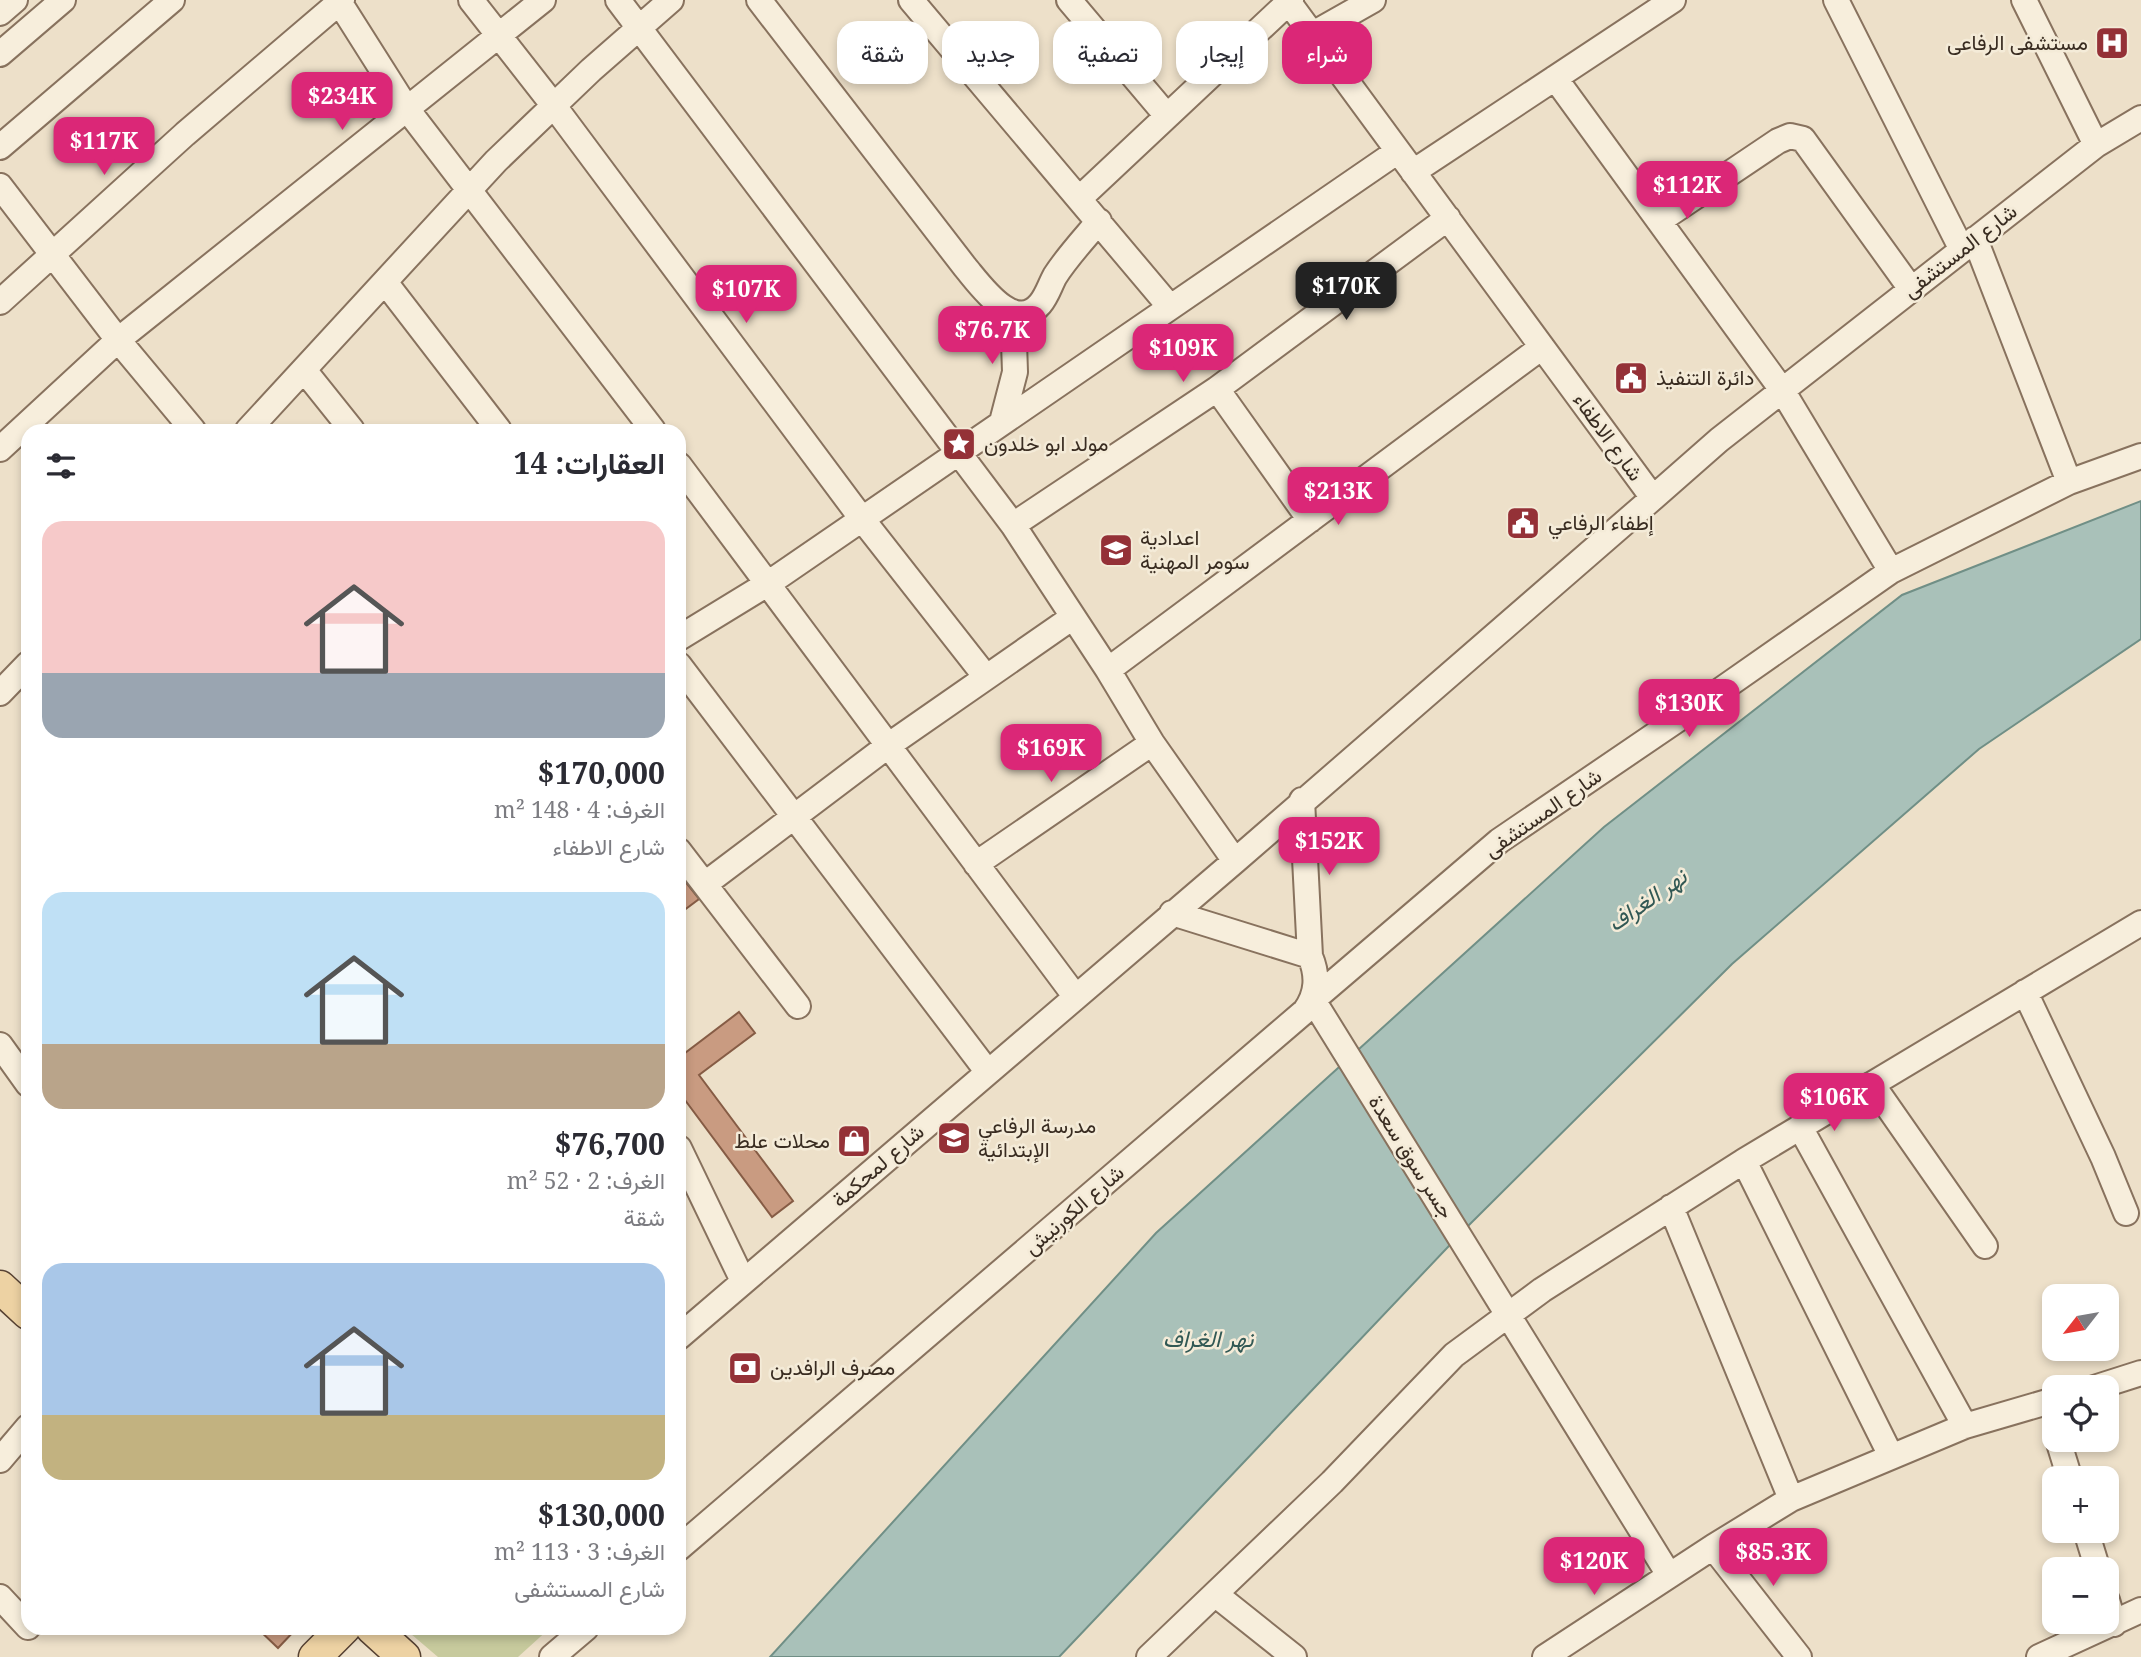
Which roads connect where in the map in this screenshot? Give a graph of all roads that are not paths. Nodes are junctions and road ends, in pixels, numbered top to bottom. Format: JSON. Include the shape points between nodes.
{"nodes":[{"id":1,"x":15,"y":0,"type":"edge"},
{"id":2,"x":63,"y":0,"type":"edge"},
{"id":3,"x":172,"y":0,"type":"edge"},
{"id":4,"x":471,"y":0,"type":"edge"},
{"id":5,"x":543,"y":0,"type":"edge"},
{"id":6,"x":618,"y":0,"type":"edge"},
{"id":7,"x":671,"y":0,"type":"edge"},
{"id":8,"x":759,"y":0,"type":"edge"},
{"id":9,"x":911,"y":0,"type":"edge"},
{"id":10,"x":1069,"y":0,"type":"edge"},
{"id":11,"x":1373,"y":0,"type":"edge"},
{"id":12,"x":1673,"y":0,"type":"edge"},
{"id":13,"x":1836,"y":0,"type":"edge"},
{"id":14,"x":2024,"y":0,"type":"edge"},
{"id":15,"x":340,"y":1,"type":"edge"},
{"id":16,"x":1289,"y":1,"type":"edge"},
{"id":17,"x":0,"y":13,"type":"edge"},
{"id":18,"x":1303,"y":21,"type":"edge"},
{"id":19,"x":1335,"y":21,"type":"edge"},
{"id":20,"x":639,"y":28,"type":"junction"},
{"id":21,"x":498,"y":37,"type":"junction"},
{"id":22,"x":0,"y":54,"type":"edge"},
{"id":23,"x":1555,"y":78,"type":"junction"},
{"id":24,"x":1349,"y":84,"type":"edge"},
{"id":25,"x":554,"y":106,"type":"junction"},
{"id":26,"x":407,"y":109,"type":"junction"},
{"id":27,"x":1167,"y":116,"type":"junction"},
{"id":28,"x":2141,"y":118,"type":"edge"},
{"id":29,"x":2096,"y":145,"type":"junction"},
{"id":30,"x":0,"y":147,"type":"edge"},
{"id":31,"x":1398,"y":151,"type":"junction"},
{"id":32,"x":1413,"y":172,"type":"junction"},
{"id":33,"x":0,"y":186,"type":"edge"},
{"id":34,"x":470,"y":190,"type":"junction"},
{"id":35,"x":1080,"y":198,"type":"junction"},
{"id":36,"x":1448,"y":218,"type":"junction"},
{"id":37,"x":1099,"y":221,"type":"junction"},
{"id":38,"x":1659,"y":221,"type":"junction"},
{"id":39,"x":1968,"y":245,"type":"junction"},
{"id":40,"x":54,"y":254,"type":"junction"},
{"id":41,"x":385,"y":282,"type":"junction"},
{"id":42,"x":1911,"y":289,"type":"junction"},
{"id":43,"x":0,"y":302,"type":"edge"},
{"id":44,"x":1170,"y":307,"type":"junction"},
{"id":45,"x":1013,"y":313,"type":"junction"},
{"id":46,"x":118,"y":340,"type":"junction"},
{"id":47,"x":1542,"y":347,"type":"junction"},
{"id":48,"x":304,"y":370,"type":"junction"},
{"id":49,"x":1217,"y":389,"type":"junction"},
{"id":50,"x":1782,"y":390,"type":"junction"},
{"id":51,"x":1002,"y":422,"type":"junction"},
{"id":52,"x":27,"y":424,"type":"edge"},
{"id":53,"x":188,"y":424,"type":"edge"},
{"id":54,"x":254,"y":424,"type":"edge"},
{"id":55,"x":347,"y":424,"type":"edge"},
{"id":56,"x":494,"y":424,"type":"edge"},
{"id":57,"x":648,"y":424,"type":"edge"},
{"id":58,"x":21,"y":430,"type":"edge"},
{"id":59,"x":0,"y":449,"type":"edge"},
{"id":60,"x":959,"y":452,"type":"junction"},
{"id":61,"x":2141,"y":456,"type":"edge"},
{"id":62,"x":686,"y":474,"type":"edge"},
{"id":63,"x":2068,"y":482,"type":"junction"},
{"id":64,"x":1653,"y":498,"type":"junction"},
{"id":65,"x":862,"y":519,"type":"junction"},
{"id":66,"x":1310,"y":520,"type":"junction"},
{"id":67,"x":1013,"y":525,"type":"junction"},
{"id":68,"x":1891,"y":571,"type":"junction"},
{"id":69,"x":769,"y":583,"type":"junction"},
{"id":70,"x":1073,"y":617,"type":"junction"},
{"id":71,"x":686,"y":634,"type":"edge"},
{"id":72,"x":1108,"y":670,"type":"junction"},
{"id":73,"x":21,"y":671,"type":"edge"},
{"id":74,"x":686,"y":674,"type":"edge"},
{"id":75,"x":986,"y":677,"type":"junction"},
{"id":76,"x":0,"y":693,"type":"edge"},
{"id":77,"x":1152,"y":743,"type":"junction"},
{"id":78,"x":889,"y":745,"type":"junction"},
{"id":79,"x":1302,"y":800,"type":"junction"},
{"id":80,"x":794,"y":815,"type":"junction"},
{"id":81,"x":686,"y":860,"type":"edge"},
{"id":82,"x":1235,"y":861,"type":"junction"},
{"id":83,"x":976,"y":864,"type":"junction"},
{"id":84,"x":705,"y":884,"type":"junction"},
{"id":85,"x":1172,"y":913,"type":"junction"},
{"id":86,"x":2141,"y":923,"type":"edge"},
{"id":87,"x":1310,"y":956,"type":"junction"},
{"id":88,"x":2025,"y":992,"type":"junction"},
{"id":89,"x":1074,"y":996,"type":"junction"},
{"id":90,"x":1313,"y":1000,"type":"junction"},
{"id":91,"x":797,"y":1006,"type":"dead end"},
{"id":92,"x":10,"y":1057,"type":"edge"},
{"id":93,"x":987,"y":1071,"type":"junction"},
{"id":94,"x":21,"y":1074,"type":"edge"},
{"id":95,"x":1872,"y":1084,"type":"junction"},
{"id":96,"x":1800,"y":1127,"type":"junction"},
{"id":97,"x":1744,"y":1161,"type":"junction"},
{"id":98,"x":686,"y":1163,"type":"edge"},
{"id":99,"x":1671,"y":1207,"type":"junction"},
{"id":100,"x":2126,"y":1213,"type":"dead end"},
{"id":101,"x":1985,"y":1246,"type":"dead end"},
{"id":102,"x":743,"y":1282,"type":"junction"},
{"id":103,"x":1,"y":1290,"type":"edge"},
{"id":104,"x":21,"y":1308,"type":"edge"},
{"id":105,"x":1509,"y":1316,"type":"junction"},
{"id":106,"x":686,"y":1331,"type":"edge"},
{"id":107,"x":2141,"y":1373,"type":"edge"},
{"id":108,"x":2119,"y":1380,"type":"edge"},
{"id":109,"x":2042,"y":1403,"type":"edge"},
{"id":110,"x":1965,"y":1426,"type":"junction"},
{"id":111,"x":21,"y":1435,"type":"edge"},
{"id":112,"x":1891,"y":1456,"type":"junction"},
{"id":113,"x":0,"y":1460,"type":"edge"},
{"id":114,"x":1791,"y":1499,"type":"junction"},
{"id":115,"x":686,"y":1536,"type":"edge"},
{"id":116,"x":1713,"y":1547,"type":"junction"},
{"id":117,"x":1669,"y":1575,"type":"junction"},
{"id":118,"x":1215,"y":1594,"type":"junction"},
{"id":119,"x":0,"y":1597,"type":"edge"},
{"id":120,"x":2141,"y":1610,"type":"edge"},
{"id":121,"x":21,"y":1619,"type":"edge"},
{"id":122,"x":2119,"y":1621,"type":"edge"},
{"id":123,"x":2091,"y":1634,"type":"edge"},
{"id":124,"x":337,"y":1635,"type":"edge"},
{"id":125,"x":380,"y":1635,"type":"edge"},
{"id":126,"x":578,"y":1635,"type":"edge"},
{"id":127,"x":315,"y":1657,"type":"edge"},
{"id":128,"x":404,"y":1657,"type":"edge"},
{"id":129,"x":552,"y":1657,"type":"edge"},
{"id":130,"x":1149,"y":1657,"type":"edge"},
{"id":131,"x":1294,"y":1657,"type":"edge"},
{"id":132,"x":1545,"y":1657,"type":"edge"},
{"id":133,"x":1799,"y":1657,"type":"edge"},
{"id":134,"x":2039,"y":1657,"type":"edge"}],
"edges":[{"from":1,"to":17,"type":"street"},
{"from":2,"to":22,"type":"street"},
{"from":3,"to":30,"type":"street"},
{"from":4,"to":21,"type":"street"},
{"from":5,"to":21,"type":"street"},
{"from":6,"to":20,"type":"street"},
{"from":7,"to":20,"type":"street"},
{"from":8,"to":45,"type":"street","via":[[965,267],[986,292]]},
{"from":9,"to":35,"type":"street"},
{"from":10,"to":27,"type":"street"},
{"from":11,"to":19,"type":"street"},
{"from":12,"to":23,"type":"street"},
{"from":13,"to":39,"type":"street"},
{"from":14,"to":29,"type":"street"},
{"from":15,"to":26,"type":"street"},
{"from":15,"to":40,"type":"street"},
{"from":16,"to":18,"type":"street","name":"شارع الاطفاء"},
{"from":16,"to":27,"type":"street"},
{"from":20,"to":25,"type":"street"},
{"from":20,"to":60,"type":"street"},
{"from":21,"to":25,"type":"street"},
{"from":21,"to":26,"type":"street"},
{"from":23,"to":32,"type":"street"},
{"from":23,"to":38,"type":"street"},
{"from":24,"to":31,"type":"street","name":"شارع الاطفاء"},
{"from":25,"to":34,"type":"street"},
{"from":25,"to":65,"type":"street"},
{"from":26,"to":34,"type":"street"},
{"from":26,"to":46,"type":"street"},
{"from":27,"to":35,"type":"street"},
{"from":28,"to":29,"type":"street","name":"شارع المستشفى"},
{"from":29,"to":39,"type":"street","name":"شارع المستشفى"},
{"from":31,"to":32,"type":"street","name":"شارع الاطفاء"},
{"from":31,"to":44,"type":"street"},
{"from":32,"to":36,"type":"street","name":"شارع الاطفاء"},
{"from":33,"to":40,"type":"street"},
{"from":34,"to":41,"type":"street"},
{"from":34,"to":57,"type":"street"},
{"from":35,"to":37,"type":"street"},
{"from":36,"to":47,"type":"street","name":"شارع الاطفاء"},
{"from":36,"to":49,"type":"street"},
{"from":37,"to":44,"type":"street"},
{"from":37,"to":45,"type":"street","via":[[1055,275],[1034,311]]},
{"from":38,"to":42,"type":"street","via":[[1790,135],[1803,139]]},
{"from":38,"to":50,"type":"street"},
{"from":39,"to":42,"type":"street","name":"شارع المستشفى"},
{"from":39,"to":63,"type":"street"},
{"from":40,"to":43,"type":"street"},
{"from":40,"to":46,"type":"street"},
{"from":41,"to":48,"type":"street"},
{"from":41,"to":56,"type":"street"},
{"from":42,"to":50,"type":"street","name":"شارع المستشفى"},
{"from":44,"to":51,"type":"street"},
{"from":45,"to":51,"type":"street","via":[[1015,372]]},
{"from":46,"to":52,"type":"street"},
{"from":46,"to":53,"type":"street"},
{"from":47,"to":64,"type":"street","name":"شارع الاطفاء"},
{"from":47,"to":66,"type":"street"},
{"from":48,"to":54,"type":"street"},
{"from":48,"to":55,"type":"street"},
{"from":49,"to":66,"type":"street"},
{"from":49,"to":67,"type":"street"},
{"from":50,"to":64,"type":"street","name":"شارع المستشفى"},
{"from":50,"to":68,"type":"street"},
{"from":51,"to":60,"type":"street"},
{"from":58,"to":59,"type":"street"},
{"from":60,"to":65,"type":"street"},
{"from":60,"to":67,"type":"street"},
{"from":61,"to":63,"type":"street","name":"شارع المستشفى"},
{"from":62,"to":69,"type":"street"},
{"from":63,"to":68,"type":"street","name":"شارع المستشفى"},
{"from":64,"to":79,"type":"street","name":"شارع الاطفاء"},
{"from":65,"to":69,"type":"street"},
{"from":65,"to":75,"type":"street"},
{"from":66,"to":72,"type":"street"},
{"from":67,"to":70,"type":"street"},
{"from":68,"to":90,"type":"street","name":"شارع المستشفى","via":[[1499,841]]},
{"from":69,"to":71,"type":"street"},
{"from":69,"to":78,"type":"street"},
{"from":70,"to":72,"type":"street"},
{"from":70,"to":75,"type":"street"},
{"from":72,"to":77,"type":"street"},
{"from":73,"to":76,"type":"street"},
{"from":74,"to":80,"type":"street"},
{"from":75,"to":78,"type":"street"},
{"from":77,"to":82,"type":"street"},
{"from":77,"to":83,"type":"street"},
{"from":78,"to":80,"type":"street"},
{"from":78,"to":83,"type":"street"},
{"from":79,"to":82,"type":"street","name":"شارع الاطفاء"},
{"from":79,"to":87,"type":"street"},
{"from":80,"to":84,"type":"street"},
{"from":80,"to":93,"type":"street"},
{"from":81,"to":84,"type":"street"},
{"from":82,"to":85,"type":"street","name":"شارع الاطفاء"},
{"from":83,"to":89,"type":"street"},
{"from":84,"to":91,"type":"street"},
{"from":85,"to":87,"type":"street"},
{"from":85,"to":89,"type":"street","name":"شارع لمحكمة"},
{"from":86,"to":88,"type":"street"},
{"from":87,"to":90,"type":"street","via":[[1316,979]]},
{"from":88,"to":95,"type":"street"},
{"from":88,"to":100,"type":"street"},
{"from":89,"to":93,"type":"street","name":"شارع لمحكمة"},
{"from":90,"to":105,"type":"street","name":"جسر سوق سعدة"},
{"from":90,"to":115,"type":"street","name":"شارع الكورنيش","via":[[1295,1020]]},
{"from":92,"to":94,"type":"street"},
{"from":93,"to":102,"type":"street","name":"شارع لمحكمة"},
{"from":95,"to":96,"type":"street"},
{"from":95,"to":101,"type":"street"},
{"from":96,"to":97,"type":"street"},
{"from":96,"to":110,"type":"street"},
{"from":97,"to":99,"type":"street"},
{"from":97,"to":112,"type":"street"},
{"from":98,"to":102,"type":"street"},
{"from":99,"to":105,"type":"street"},
{"from":99,"to":114,"type":"street"},
{"from":102,"to":106,"type":"street","name":"شارع لمحكمة"},
{"from":103,"to":104,"type":"main road"},
{"from":105,"to":117,"type":"street","name":"جسر سوق سعدة"},
{"from":105,"to":118,"type":"street","via":[[1454,1355],[1332,1482]]},
{"from":107,"to":108,"type":"street"},
{"from":109,"to":110,"type":"street"},
{"from":110,"to":112,"type":"street"},
{"from":111,"to":113,"type":"street"},
{"from":112,"to":114,"type":"street"},
{"from":114,"to":116,"type":"street"},
{"from":116,"to":117,"type":"street"},
{"from":116,"to":133,"type":"street"},
{"from":117,"to":132,"type":"street"},
{"from":118,"to":130,"type":"street"},
{"from":118,"to":131,"type":"street"},
{"from":119,"to":121,"type":"street"},
{"from":120,"to":122,"type":"street"},
{"from":123,"to":134,"type":"street"},
{"from":124,"to":127,"type":"main road"},
{"from":125,"to":128,"type":"main road"},
{"from":126,"to":129,"type":"street"}]}
